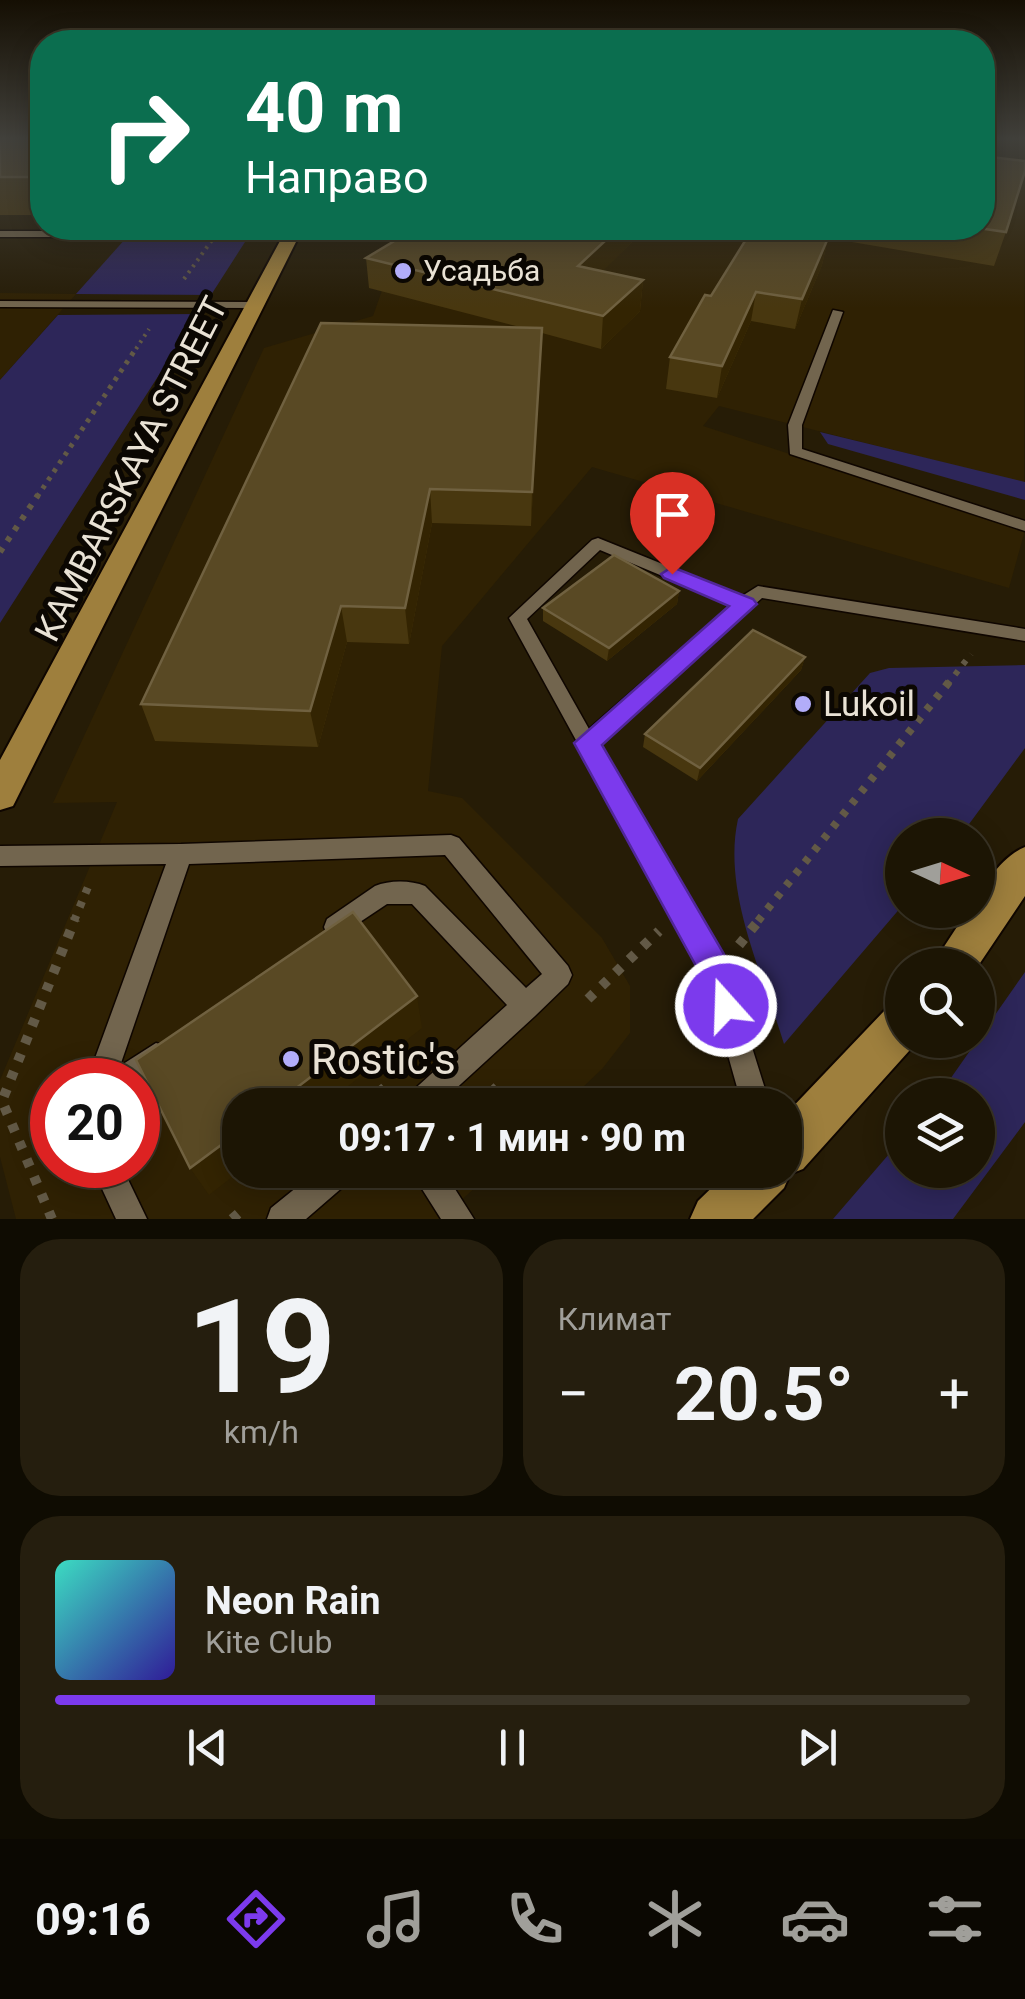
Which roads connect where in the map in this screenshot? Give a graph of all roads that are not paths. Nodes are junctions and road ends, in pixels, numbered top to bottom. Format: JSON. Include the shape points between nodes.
{"nodes":[{"id":1,"x":0,"y":234,"type":"edge"},
{"id":2,"x":30,"y":234,"type":"edge"},
{"id":3,"x":289,"y":240,"type":"edge"},
{"id":4,"x":0,"y":304,"type":"edge"},
{"id":5,"x":255,"y":305,"type":"junction"},
{"id":6,"x":837,"y":312,"type":"dead end"},
{"id":7,"x":1025,"y":526,"type":"edge"},
{"id":8,"x":745,"y":604,"type":"junction"},
{"id":9,"x":1025,"y":635,"type":"edge"},
{"id":10,"x":587,"y":743,"type":"junction"},
{"id":11,"x":0,"y":795,"type":"edge"},
{"id":12,"x":181,"y":854,"type":"junction"},
{"id":13,"x":0,"y":856,"type":"edge"},
{"id":14,"x":1025,"y":864,"type":"edge"},
{"id":15,"x":318,"y":940,"type":"edge"},
{"id":16,"x":964,"y":948,"type":"edge"},
{"id":17,"x":526,"y":1006,"type":"junction"},
{"id":18,"x":885,"y":1043,"type":"edge"},
{"id":19,"x":172,"y":1045,"type":"edge"},
{"id":20,"x":109,"y":1058,"type":"edge"},
{"id":21,"x":154,"y":1058,"type":"edge"},
{"id":22,"x":437,"y":1088,"type":"edge"},
{"id":23,"x":751,"y":1088,"type":"edge"},
{"id":24,"x":802,"y":1132,"type":"edge"},
{"id":25,"x":117,"y":1188,"type":"edge"},
{"id":26,"x":319,"y":1188,"type":"edge"},
{"id":27,"x":438,"y":1188,"type":"edge"},
{"id":28,"x":748,"y":1188,"type":"edge"},
{"id":29,"x":132,"y":1219,"type":"edge"},
{"id":30,"x":282,"y":1219,"type":"edge"},
{"id":31,"x":459,"y":1219,"type":"edge"},
{"id":32,"x":716,"y":1219,"type":"edge"}],
"edges":[{"from":1,"to":2,"type":"lane"},
{"from":3,"to":5,"type":"main road","name":"KAMBARSKAYA STREET"},
{"from":4,"to":5,"type":"lane"},
{"from":5,"to":11,"type":"main road","name":"KAMBARSKAYA STREET"},
{"from":6,"to":7,"type":"lane","via":[[795,425],[795,451]]},
{"from":8,"to":9,"type":"lane","via":[[758,592]]},
{"from":8,"to":10,"type":"lane"},
{"from":8,"to":10,"type":"lane","via":[[598,543],[518,618]]},
{"from":10,"to":23,"type":"lane","via":[[717,972]]},
{"from":12,"to":13,"type":"lane"},
{"from":12,"to":17,"type":"lane","via":[[451,845],[560,976]]},
{"from":12,"to":20,"type":"lane"},
{"from":14,"to":16,"type":"main road"},
{"from":15,"to":17,"type":"lane","via":[[383,893],[418,893]]},
{"from":17,"to":22,"type":"lane"},
{"from":18,"to":24,"type":"main road"},
{"from":19,"to":21,"type":"lane"},
{"from":25,"to":29,"type":"lane"},
{"from":26,"to":30,"type":"lane"},
{"from":27,"to":31,"type":"lane"},
{"from":28,"to":32,"type":"main road"}]}
